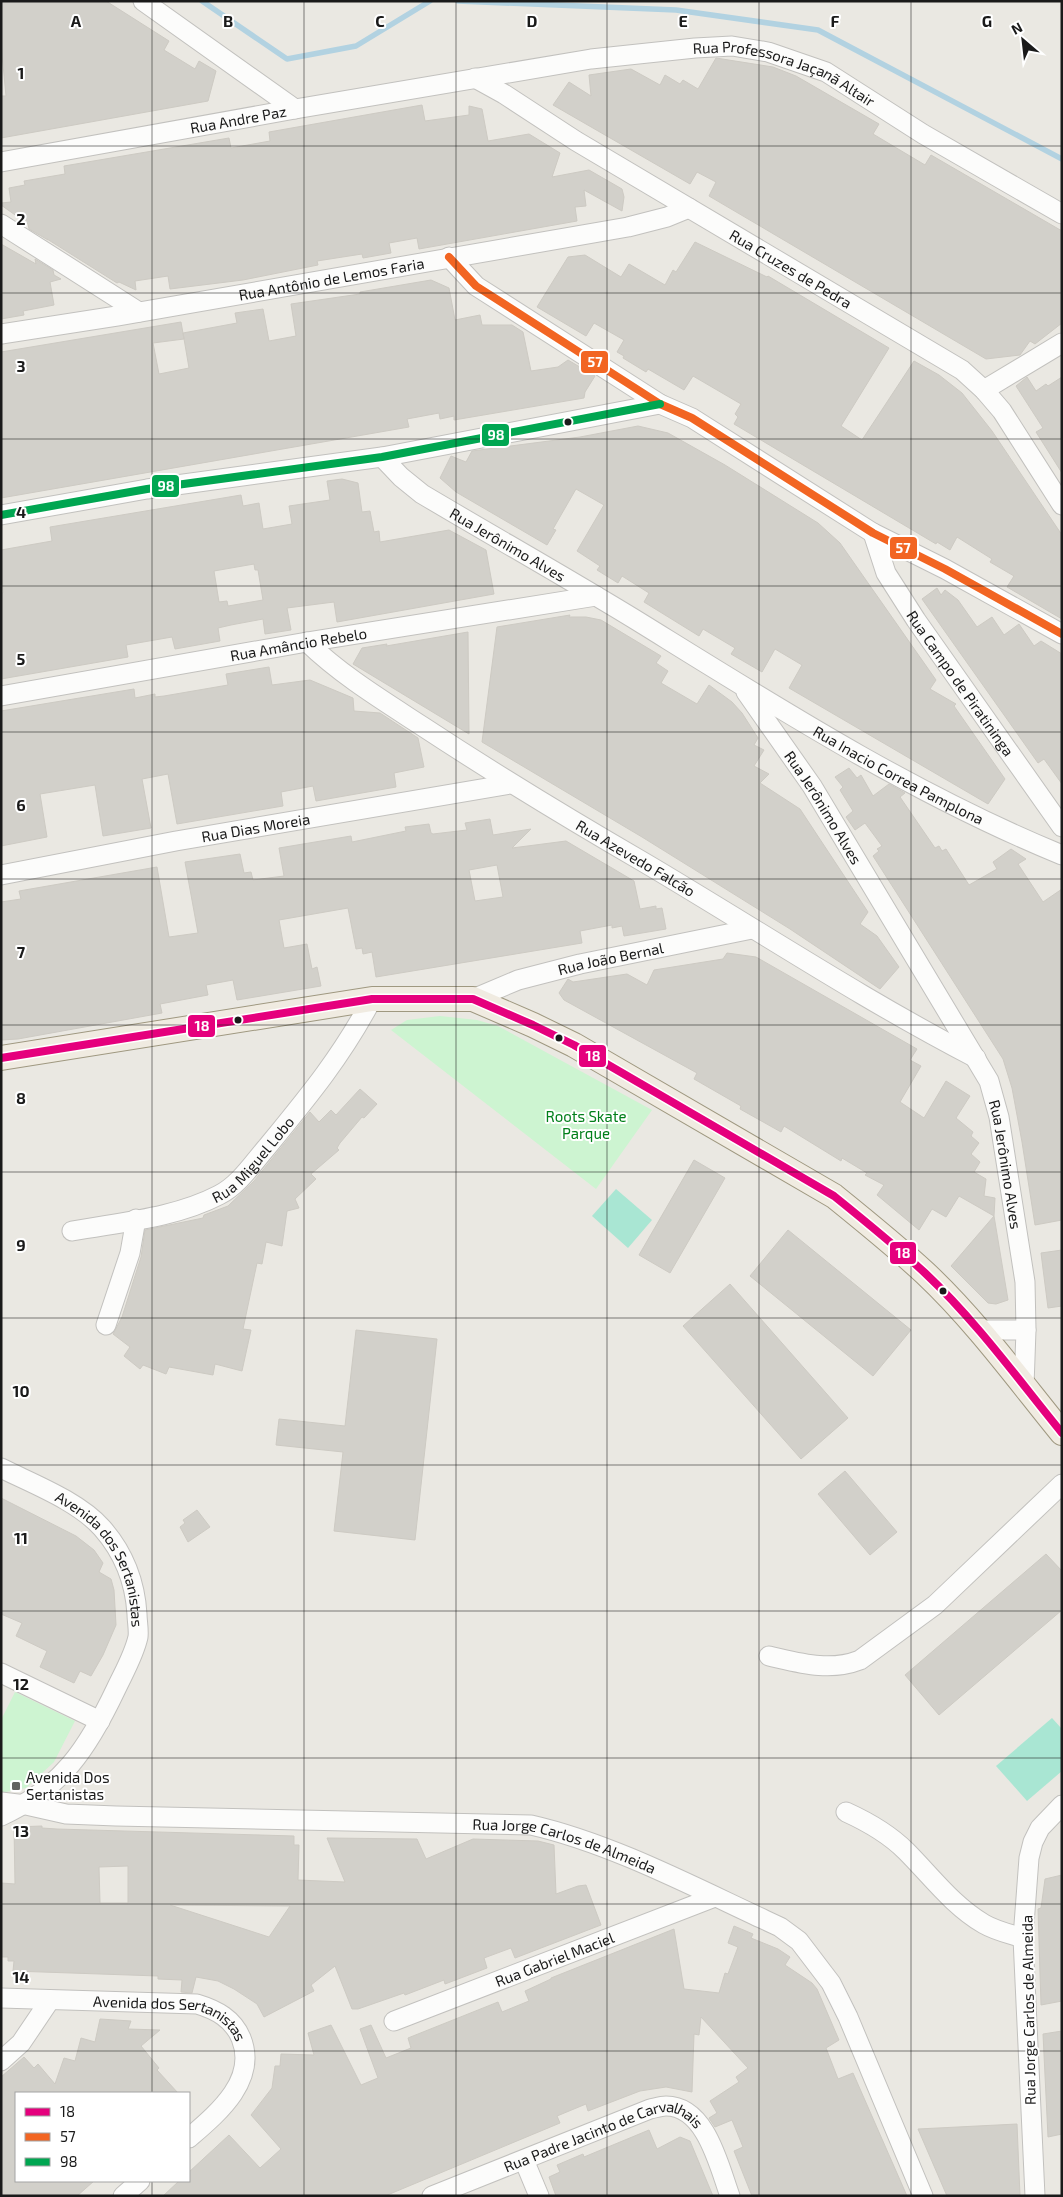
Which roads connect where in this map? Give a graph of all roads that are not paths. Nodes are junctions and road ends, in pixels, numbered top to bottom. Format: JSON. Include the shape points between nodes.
{"nodes":[{"id":1,"x":143,"y":1,"type":"edge"},
{"id":2,"x":476,"y":78,"type":"junction"},
{"id":3,"x":295,"y":109,"type":"junction"},
{"id":4,"x":1,"y":162,"type":"edge"},
{"id":5,"x":688,"y":208,"type":"junction"},
{"id":6,"x":1062,"y":214,"type":"edge"},
{"id":7,"x":1,"y":224,"type":"edge"},
{"id":8,"x":449,"y":257,"type":"junction"},
{"id":9,"x":139,"y":312,"type":"junction"},
{"id":10,"x":1,"y":334,"type":"edge"},
{"id":11,"x":1062,"y":343,"type":"edge"},
{"id":12,"x":984,"y":390,"type":"junction"},
{"id":13,"x":660,"y":404,"type":"junction"},
{"id":14,"x":382,"y":457,"type":"junction"},
{"id":15,"x":1062,"y":505,"type":"edge"},
{"id":16,"x":1,"y":515,"type":"edge"},
{"id":17,"x":872,"y":533,"type":"junction"},
{"id":18,"x":596,"y":596,"type":"junction"},
{"id":19,"x":1062,"y":634,"type":"edge"},
{"id":20,"x":307,"y":642,"type":"junction"},
{"id":21,"x":741,"y":684,"type":"junction"},
{"id":22,"x":1,"y":696,"type":"edge"},
{"id":23,"x":510,"y":784,"type":"junction"},
{"id":24,"x":1062,"y":828,"type":"edge"},
{"id":25,"x":1062,"y":855,"type":"edge"},
{"id":26,"x":1,"y":874,"type":"edge"},
{"id":27,"x":752,"y":929,"type":"junction"},
{"id":28,"x":372,"y":999,"type":"junction"},
{"id":29,"x":473,"y":1000,"type":"junction"},
{"id":30,"x":1,"y":1058,"type":"edge"},
{"id":31,"x":976,"y":1058,"type":"junction"},
{"id":32,"x":136,"y":1219,"type":"junction"},
{"id":33,"x":72,"y":1231,"type":"dead end"},
{"id":34,"x":106,"y":1325,"type":"dead end"},
{"id":35,"x":979,"y":1330,"type":"junction"},
{"id":36,"x":1026,"y":1330,"type":"junction"},
{"id":37,"x":1024,"y":1386,"type":"junction"},
{"id":38,"x":1062,"y":1433,"type":"edge"},
{"id":39,"x":1,"y":1468,"type":"edge"},
{"id":40,"x":1062,"y":1484,"type":"edge"},
{"id":41,"x":768,"y":1656,"type":"dead end"},
{"id":42,"x":1,"y":1673,"type":"edge"},
{"id":43,"x":100,"y":1722,"type":"junction"},
{"id":44,"x":1,"y":1802,"type":"edge"},
{"id":45,"x":26,"y":1804,"type":"junction"},
{"id":46,"x":1062,"y":1805,"type":"edge"},
{"id":47,"x":846,"y":1812,"type":"dead end"},
{"id":48,"x":1,"y":1816,"type":"edge"},
{"id":49,"x":715,"y":1896,"type":"junction"},
{"id":50,"x":1024,"y":1938,"type":"junction"},
{"id":51,"x":1,"y":1998,"type":"edge"},
{"id":52,"x":50,"y":2000,"type":"junction"},
{"id":53,"x":394,"y":2020,"type":"dead end"},
{"id":54,"x":1,"y":2061,"type":"edge"},
{"id":55,"x":190,"y":2137,"type":"edge"},
{"id":56,"x":524,"y":2160,"type":"junction"},
{"id":57,"x":139,"y":2182,"type":"edge"},
{"id":58,"x":123,"y":2196,"type":"edge"},
{"id":59,"x":432,"y":2196,"type":"edge"},
{"id":60,"x":539,"y":2196,"type":"edge"},
{"id":61,"x":730,"y":2196,"type":"edge"},
{"id":62,"x":923,"y":2196,"type":"edge"},
{"id":63,"x":1035,"y":2196,"type":"edge"}],
"edges":[{"from":1,"to":3,"type":"street"},
{"from":2,"to":3,"type":"street","name":"Rua Andre Paz"},
{"from":2,"to":5,"type":"street","name":"Rua Cruzes de Pedra"},
{"from":2,"to":6,"type":"street","name":"Rua Professora Jaçanã Altair","via":[[591,59],[695,48],[732,46],[768,52],[826,72],[923,134]]},
{"from":3,"to":4,"type":"street","name":"Rua Andre Paz"},
{"from":5,"to":8,"type":"street","name":"Rua Antônio de Lemos Faria","via":[[628,227]]},
{"from":5,"to":12,"type":"street","name":"Rua Cruzes de Pedra","via":[[962,370]]},
{"from":7,"to":9,"type":"street"},
{"from":8,"to":9,"type":"street","name":"Rua Antônio de Lemos Faria"},
{"from":8,"to":13,"type":"street","via":[[476,286]]},
{"from":9,"to":10,"type":"street","name":"Rua Antônio de Lemos Faria"},
{"from":11,"to":12,"type":"street"},
{"from":12,"to":15,"type":"street","name":"Rua Cruzes de Pedra","via":[[1002,411]]},
{"from":13,"to":14,"type":"street"},
{"from":13,"to":17,"type":"street","via":[[692,418]]},
{"from":14,"to":16,"type":"street","via":[[147,489]]},
{"from":14,"to":18,"type":"street","name":"Rua Jerônimo Alves","via":[[422,494]]},
{"from":17,"to":19,"type":"street","via":[[946,569]]},
{"from":17,"to":24,"type":"street","name":"Rua Campo de Piratininga","via":[[886,573],[916,620]]},
{"from":18,"to":20,"type":"street","name":"Rua Amâncio Rebelo"},
{"from":18,"to":21,"type":"street","name":"Rua Jerônimo Alves"},
{"from":20,"to":22,"type":"street","name":"Rua Amâncio Rebelo"},
{"from":20,"to":23,"type":"street","name":"Rua Azevedo Falcão","via":[[338,671]]},
{"from":21,"to":25,"type":"street","name":"Rua Inacio Correa Pamplona","via":[[831,740],[1011,834]]},
{"from":21,"to":31,"type":"street","name":"Rua Jerônimo Alves","via":[[812,786]]},
{"from":23,"to":26,"type":"street","name":"Rua Dias Moreia"},
{"from":23,"to":27,"type":"street","name":"Rua Azevedo Falcão"},
{"from":27,"to":29,"type":"street","name":"Rua João Bernal","via":[[580,964],[518,980]]},
{"from":27,"to":31,"type":"street","name":"Rua Azevedo Falcão"},
{"from":28,"to":29,"type":"main road"},
{"from":28,"to":30,"type":"main road"},
{"from":28,"to":32,"type":"street","name":"Rua Miguel Lobo","via":[[324,1077],[230,1189],[198,1204]]},
{"from":29,"to":35,"type":"main road","via":[[574,1045],[834,1196],[926,1274]]},
{"from":31,"to":36,"type":"street","name":"Rua Jerônimo Alves","via":[[988,1081],[999,1117],[1025,1282]]},
{"from":32,"to":33,"type":"street","name":"Rua Miguel Lobo"},
{"from":32,"to":34,"type":"street","via":[[130,1253]]},
{"from":35,"to":36,"type":"street"},
{"from":35,"to":37,"type":"main road"},
{"from":36,"to":37,"type":"street","name":"Rua Jerônimo Alves"},
{"from":37,"to":38,"type":"main road"},
{"from":39,"to":43,"type":"street","name":"Avenida dos Sertanistas","via":[[76,1506],[102,1527],[121,1553],[132,1576],[138,1635],[132,1656]]},
{"from":40,"to":41,"type":"street","via":[[935,1605],[860,1660],[847,1665],[820,1667]]},
{"from":42,"to":43,"type":"street"},
{"from":43,"to":45,"type":"street","name":"Avenida dos Sertanistas","via":[[70,1766]]},
{"from":44,"to":45,"type":"street","name":"Rua Jorge Carlos de Almeida"},
{"from":45,"to":48,"type":"street","name":"Avenida dos Sertanistas"},
{"from":45,"to":49,"type":"street","name":"Rua Jorge Carlos de Almeida","via":[[66,1814],[531,1825],[579,1837]]},
{"from":46,"to":50,"type":"street","name":"Rua Jorge Carlos de Almeida","via":[[1040,1828],[1033,1842]]},
{"from":47,"to":50,"type":"street","via":[[884,1833],[905,1850],[954,1902],[973,1917],[995,1929]]},
{"from":49,"to":53,"type":"street","name":"Rua Gabriel Maciel"},
{"from":49,"to":62,"type":"street","name":"Rua Jorge Carlos de Almeida","via":[[780,1927],[815,1959],[848,2017]]},
{"from":50,"to":63,"type":"street","name":"Rua Jorge Carlos de Almeida"},
{"from":51,"to":52,"type":"street","name":"Avenida dos Sertanistas"},
{"from":52,"to":54,"type":"street","via":[[21,2043]]},
{"from":52,"to":55,"type":"street","name":"Avenida dos Sertanistas","via":[[197,2004],[222,2014],[232,2023],[246,2051],[244,2072],[234,2093]]},
{"from":56,"to":59,"type":"street","name":"Rua Padre Jacinto de Carvalhais"},
{"from":56,"to":60,"type":"street"},
{"from":56,"to":61,"type":"street","name":"Rua Padre Jacinto de Carvalhais","via":[[650,2109],[667,2106],[692,2116],[706,2132]]},
{"from":57,"to":58,"type":"street"}]}
